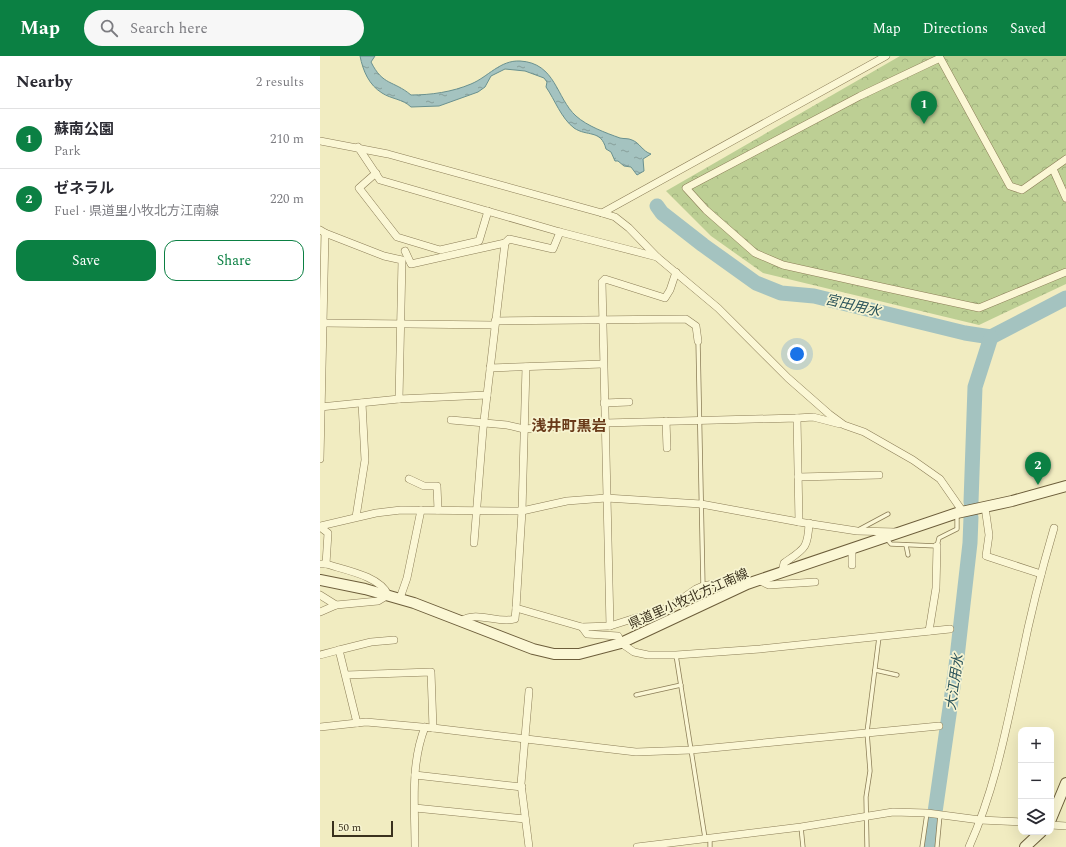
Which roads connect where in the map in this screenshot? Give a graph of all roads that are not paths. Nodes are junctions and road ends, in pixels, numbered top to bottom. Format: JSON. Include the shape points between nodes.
{"nodes":[{"id":1,"x":886,"y":56,"type":"edge"},
{"id":2,"x":320,"y":141,"type":"edge"},
{"id":3,"x":358,"y":147,"type":"junction"},
{"id":4,"x":1066,"y":159,"type":"edge"},
{"id":5,"x":1053,"y":169,"type":"junction"},
{"id":6,"x":376,"y":173,"type":"junction"},
{"id":7,"x":1066,"y":198,"type":"edge"},
{"id":8,"x":488,"y":211,"type":"junction"},
{"id":9,"x":602,"y":213,"type":"junction"},
{"id":10,"x":322,"y":231,"type":"edge"},
{"id":11,"x":560,"y":232,"type":"junction"},
{"id":12,"x":505,"y":242,"type":"junction"},
{"id":13,"x":405,"y":252,"type":"dead end"},
{"id":14,"x":657,"y":257,"type":"junction"},
{"id":15,"x":322,"y":272,"type":"edge"},
{"id":16,"x":676,"y":272,"type":"junction"},
{"id":17,"x":1066,"y":272,"type":"edge"},
{"id":18,"x":602,"y":320,"type":"junction"},
{"id":19,"x":323,"y":323,"type":"junction"},
{"id":20,"x":495,"y":323,"type":"junction"},
{"id":21,"x":400,"y":324,"type":"junction"},
{"id":22,"x":698,"y":341,"type":"joint"},
{"id":23,"x":603,"y":364,"type":"junction"},
{"id":24,"x":526,"y":367,"type":"junction"},
{"id":25,"x":490,"y":368,"type":"junction"},
{"id":26,"x":321,"y":377,"type":"edge"},
{"id":27,"x":487,"y":395,"type":"junction"},
{"id":28,"x":399,"y":399,"type":"junction"},
{"id":29,"x":629,"y":402,"type":"dead end"},
{"id":30,"x":362,"y":403,"type":"junction"},
{"id":31,"x":604,"y":403,"type":"junction"},
{"id":32,"x":321,"y":407,"type":"edge"},
{"id":33,"x":797,"y":418,"type":"junction"},
{"id":34,"x":699,"y":419,"type":"junction"},
{"id":35,"x":451,"y":420,"type":"dead end"},
{"id":36,"x":666,"y":421,"type":"junction"},
{"id":37,"x":484,"y":423,"type":"junction"},
{"id":38,"x":604,"y":423,"type":"junction"},
{"id":39,"x":844,"y":425,"type":"junction"},
{"id":40,"x":524,"y":429,"type":"junction"},
{"id":41,"x":666,"y":448,"type":"dead end"},
{"id":42,"x":320,"y":459,"type":"edge"},
{"id":43,"x":879,"y":475,"type":"dead end"},
{"id":44,"x":798,"y":477,"type":"junction"},
{"id":45,"x":409,"y":479,"type":"dead end"},
{"id":46,"x":1065,"y":484,"type":"edge"},
{"id":47,"x":606,"y":498,"type":"junction"},
{"id":48,"x":701,"y":504,"type":"junction"},
{"id":49,"x":985,"y":507,"type":"junction"},
{"id":50,"x":478,"y":509,"type":"junction"},
{"id":51,"x":421,"y":510,"type":"junction"},
{"id":52,"x":438,"y":510,"type":"junction"},
{"id":53,"x":522,"y":511,"type":"junction"},
{"id":54,"x":960,"y":512,"type":"junction"},
{"id":55,"x":888,"y":514,"type":"dead end"},
{"id":56,"x":356,"y":517,"type":"junction"},
{"id":57,"x":799,"y":522,"type":"junction"},
{"id":58,"x":809,"y":523,"type":"junction"},
{"id":59,"x":320,"y":527,"type":"edge"},
{"id":60,"x":1054,"y":528,"type":"dead end"},
{"id":61,"x":857,"y":531,"type":"junction"},
{"id":62,"x":901,"y":532,"type":"junction"},
{"id":63,"x":885,"y":537,"type":"junction"},
{"id":64,"x":474,"y":543,"type":"dead end"},
{"id":65,"x":906,"y":545,"type":"junction"},
{"id":66,"x":937,"y":546,"type":"junction"},
{"id":67,"x":852,"y":548,"type":"junction"},
{"id":68,"x":908,"y":555,"type":"dead end"},
{"id":69,"x":323,"y":564,"type":"edge"},
{"id":70,"x":852,"y":565,"type":"dead end"},
{"id":71,"x":782,"y":572,"type":"junction"},
{"id":72,"x":1041,"y":574,"type":"junction"},
{"id":73,"x":320,"y":580,"type":"edge"},
{"id":74,"x":758,"y":580,"type":"junction"},
{"id":75,"x":815,"y":582,"type":"dead end"},
{"id":76,"x":747,"y":584,"type":"junction"},
{"id":77,"x":703,"y":586,"type":"junction"},
{"id":78,"x":388,"y":594,"type":"junction"},
{"id":79,"x":320,"y":595,"type":"edge"},
{"id":80,"x":400,"y":598,"type":"junction"},
{"id":81,"x":336,"y":605,"type":"junction"},
{"id":82,"x":516,"y":608,"type":"junction"},
{"id":83,"x":320,"y":612,"type":"edge"},
{"id":84,"x":461,"y":621,"type":"junction"},
{"id":85,"x":610,"y":626,"type":"junction"},
{"id":86,"x":582,"y":627,"type":"junction"},
{"id":87,"x":950,"y":629,"type":"dead end"},
{"id":88,"x":929,"y":631,"type":"junction"},
{"id":89,"x":879,"y":637,"type":"junction"},
{"id":90,"x":394,"y":640,"type":"dead end"},
{"id":91,"x":621,"y":642,"type":"junction"},
{"id":92,"x":339,"y":650,"type":"junction"},
{"id":93,"x":320,"y":655,"type":"edge"},
{"id":94,"x":676,"y":655,"type":"junction"},
{"id":95,"x":875,"y":670,"type":"junction"},
{"id":96,"x":346,"y":675,"type":"junction"},
{"id":97,"x":896,"y":675,"type":"dead end"},
{"id":98,"x":681,"y":685,"type":"junction"},
{"id":99,"x":529,"y":691,"type":"dead end"},
{"id":100,"x":636,"y":695,"type":"dead end"},
{"id":101,"x":357,"y":723,"type":"junction"},
{"id":102,"x":939,"y":726,"type":"dead end"},
{"id":103,"x":320,"y":727,"type":"edge"},
{"id":104,"x":425,"y":727,"type":"junction"},
{"id":105,"x":433,"y":728,"type":"junction"},
{"id":106,"x":867,"y":732,"type":"junction"},
{"id":107,"x":526,"y":739,"type":"junction"},
{"id":108,"x":691,"y":750,"type":"junction"},
{"id":109,"x":415,"y":775,"type":"junction"},
{"id":110,"x":1066,"y":786,"type":"edge"},
{"id":111,"x":522,"y":787,"type":"junction"},
{"id":112,"x":415,"y":808,"type":"junction"},
{"id":113,"x":1054,"y":812,"type":"edge"},
{"id":114,"x":928,"y":813,"type":"junction"},
{"id":115,"x":940,"y":815,"type":"junction"},
{"id":116,"x":866,"y":817,"type":"junction"},
{"id":117,"x":525,"y":819,"type":"junction"},
{"id":118,"x":980,"y":820,"type":"junction"},
{"id":119,"x":1018,"y":822,"type":"edge"},
{"id":120,"x":1054,"y":825,"type":"edge"},
{"id":121,"x":1066,"y":826,"type":"edge"},
{"id":122,"x":801,"y":827,"type":"junction"},
{"id":123,"x":1038,"y":835,"type":"edge"},
{"id":124,"x":707,"y":837,"type":"junction"},
{"id":125,"x":414,"y":847,"type":"edge"},
{"id":126,"x":529,"y":847,"type":"edge"},
{"id":127,"x":637,"y":847,"type":"edge"},
{"id":128,"x":710,"y":847,"type":"edge"},
{"id":129,"x":803,"y":847,"type":"edge"},
{"id":130,"x":867,"y":847,"type":"edge"},
{"id":131,"x":922,"y":847,"type":"edge"},
{"id":132,"x":937,"y":847,"type":"edge"},
{"id":133,"x":969,"y":847,"type":"edge"},
{"id":134,"x":1025,"y":847,"type":"edge"}],
"edges":[{"from":1,"to":9,"type":"street"},
{"from":2,"to":3,"type":"street"},
{"from":3,"to":6,"type":"street"},
{"from":3,"to":9,"type":"street"},
{"from":4,"to":5,"type":"street"},
{"from":5,"to":7,"type":"street"},
{"from":5,"to":17,"type":"street","via":[[1022,190],[1010,186],[940,58],[860,96],[686,188],[711,215],[755,253],[783,265],[882,287],[979,308]]},
{"from":6,"to":8,"type":"street","via":[[380,180]]},
{"from":6,"to":8,"type":"street","via":[[359,188],[397,237],[440,250],[479,241]]},
{"from":8,"to":11,"type":"street"},
{"from":9,"to":14,"type":"street","via":[[615,217],[629,228]]},
{"from":10,"to":15,"type":"street"},
{"from":10,"to":21,"type":"street","via":[[384,256],[402,260]]},
{"from":11,"to":12,"type":"street","via":[[553,249],[509,239]]},
{"from":11,"to":14,"type":"street"},
{"from":12,"to":13,"type":"street","via":[[411,264]]},
{"from":12,"to":20,"type":"street"},
{"from":14,"to":16,"type":"street"},
{"from":15,"to":19,"type":"street"},
{"from":16,"to":18,"type":"street","via":[[665,298],[605,279],[602,282]]},
{"from":16,"to":39,"type":"street","via":[[718,308],[788,378]]},
{"from":18,"to":20,"type":"street"},
{"from":18,"to":22,"type":"street","via":[[686,319],[696,326]]},
{"from":18,"to":23,"type":"street"},
{"from":19,"to":21,"type":"street"},
{"from":19,"to":26,"type":"street"},
{"from":20,"to":21,"type":"street"},
{"from":20,"to":25,"type":"street"},
{"from":21,"to":28,"type":"street"},
{"from":22,"to":34,"type":"lane"},
{"from":23,"to":24,"type":"street"},
{"from":23,"to":31,"type":"street"},
{"from":24,"to":25,"type":"street"},
{"from":24,"to":40,"type":"street"},
{"from":25,"to":27,"type":"street"},
{"from":26,"to":32,"type":"street"},
{"from":27,"to":28,"type":"street"},
{"from":27,"to":37,"type":"street"},
{"from":28,"to":30,"type":"street"},
{"from":29,"to":31,"type":"street"},
{"from":30,"to":32,"type":"street"},
{"from":30,"to":56,"type":"street","via":[[366,460]]},
{"from":31,"to":38,"type":"street"},
{"from":32,"to":42,"type":"street"},
{"from":33,"to":34,"type":"street"},
{"from":33,"to":39,"type":"street","via":[[813,417]]},
{"from":33,"to":44,"type":"street"},
{"from":34,"to":36,"type":"street"},
{"from":34,"to":48,"type":"lane"},
{"from":35,"to":37,"type":"street"},
{"from":36,"to":38,"type":"street"},
{"from":36,"to":41,"type":"street"},
{"from":37,"to":40,"type":"street"},
{"from":37,"to":50,"type":"street"},
{"from":38,"to":40,"type":"street"},
{"from":38,"to":47,"type":"street"},
{"from":39,"to":54,"type":"street","via":[[864,432],[940,479]]},
{"from":40,"to":53,"type":"street"},
{"from":43,"to":44,"type":"street"},
{"from":44,"to":57,"type":"street"},
{"from":45,"to":52,"type":"street","via":[[424,486],[437,486]]},
{"from":46,"to":49,"type":"main road","name":"県道里小牧北方江南線"},
{"from":47,"to":48,"type":"street"},
{"from":47,"to":53,"type":"street","via":[[567,501]]},
{"from":47,"to":85,"type":"street"},
{"from":48,"to":57,"type":"street"},
{"from":48,"to":77,"type":"lane"},
{"from":49,"to":54,"type":"main road","name":"県道里小牧北方江南線"},
{"from":49,"to":72,"type":"street","via":[[990,536],[986,556]]},
{"from":50,"to":52,"type":"street"},
{"from":50,"to":53,"type":"street"},
{"from":50,"to":64,"type":"street"},
{"from":51,"to":52,"type":"street"},
{"from":51,"to":56,"type":"street","via":[[401,510]]},
{"from":51,"to":80,"type":"street"},
{"from":53,"to":82,"type":"street"},
{"from":54,"to":62,"type":"main road","name":"県道里小牧北方江南線"},
{"from":54,"to":66,"type":"lane","via":[[957,529],[939,538]]},
{"from":55,"to":61,"type":"lane"},
{"from":56,"to":59,"type":"street"},
{"from":57,"to":58,"type":"street"},
{"from":58,"to":61,"type":"street"},
{"from":58,"to":71,"type":"street","via":[[808,540],[803,550],[784,563]]},
{"from":59,"to":69,"type":"street","via":[[328,533]]},
{"from":60,"to":72,"type":"street"},
{"from":61,"to":62,"type":"street"},
{"from":62,"to":63,"type":"main road","name":"県道里小牧北方江南線"},
{"from":63,"to":65,"type":"lane","via":[[891,544]]},
{"from":63,"to":67,"type":"main road","name":"県道里小牧北方江南線"},
{"from":65,"to":66,"type":"lane"},
{"from":65,"to":68,"type":"lane"},
{"from":66,"to":88,"type":"street","via":[[936,588]]},
{"from":67,"to":70,"type":"street"},
{"from":67,"to":71,"type":"main road","name":"県道里小牧北方江南線"},
{"from":69,"to":78,"type":"street","via":[[377,581],[386,588]]},
{"from":71,"to":74,"type":"main road","name":"県道里小牧北方江南線"},
{"from":72,"to":118,"type":"street","via":[[995,779]]},
{"from":73,"to":78,"type":"main road","name":"県道里小牧北方江南線"},
{"from":74,"to":75,"type":"street","via":[[769,585]]},
{"from":74,"to":76,"type":"main road","name":"県道里小牧北方江南線"},
{"from":76,"to":77,"type":"street","via":[[745,578]]},
{"from":76,"to":91,"type":"main road","name":"県道里小牧北方江南線"},
{"from":77,"to":85,"type":"street","via":[[670,607]]},
{"from":78,"to":80,"type":"main road","name":"県道里小牧北方江南線"},
{"from":78,"to":81,"type":"street","via":[[378,601]]},
{"from":79,"to":81,"type":"street"},
{"from":80,"to":84,"type":"main road","name":"県道里小牧北方江南線"},
{"from":81,"to":83,"type":"street"},
{"from":82,"to":84,"type":"street","via":[[515,619],[470,617]]},
{"from":82,"to":86,"type":"street"},
{"from":84,"to":91,"type":"main road","name":"県道里小牧北方江南線","via":[[526,647],[554,654],[579,654]]},
{"from":85,"to":86,"type":"street"},
{"from":86,"to":91,"type":"street","via":[[587,634],[618,636]]},
{"from":87,"to":88,"type":"street"},
{"from":88,"to":89,"type":"street"},
{"from":89,"to":94,"type":"street"},
{"from":89,"to":95,"type":"lane"},
{"from":90,"to":92,"type":"street","via":[[371,642]]},
{"from":91,"to":94,"type":"street","via":[[634,652]]},
{"from":92,"to":93,"type":"street"},
{"from":92,"to":96,"type":"street"},
{"from":94,"to":98,"type":"lane"},
{"from":95,"to":97,"type":"lane"},
{"from":95,"to":106,"type":"lane"},
{"from":96,"to":101,"type":"street"},
{"from":96,"to":105,"type":"street","via":[[430,672]]},
{"from":98,"to":100,"type":"lane"},
{"from":98,"to":108,"type":"lane"},
{"from":99,"to":107,"type":"street"},
{"from":101,"to":103,"type":"street"},
{"from":101,"to":104,"type":"street"},
{"from":102,"to":106,"type":"street"},
{"from":104,"to":105,"type":"street"},
{"from":104,"to":109,"type":"street","via":[[418,745]]},
{"from":105,"to":107,"type":"street"},
{"from":106,"to":108,"type":"street"},
{"from":106,"to":116,"type":"lane","via":[[870,771]]},
{"from":107,"to":108,"type":"street","via":[[636,752]]},
{"from":107,"to":111,"type":"street"},
{"from":108,"to":124,"type":"lane"},
{"from":109,"to":111,"type":"street"},
{"from":109,"to":112,"type":"street"},
{"from":110,"to":113,"type":"main road"},
{"from":111,"to":117,"type":"street"},
{"from":112,"to":117,"type":"street"},
{"from":112,"to":125,"type":"street"},
{"from":114,"to":115,"type":"street"},
{"from":114,"to":116,"type":"street","via":[[893,812]]},
{"from":114,"to":131,"type":"lane"},
{"from":115,"to":118,"type":"street"},
{"from":115,"to":132,"type":"lane"},
{"from":116,"to":122,"type":"street"},
{"from":116,"to":130,"type":"lane"},
{"from":117,"to":126,"type":"street"},
{"from":118,"to":119,"type":"street"},
{"from":118,"to":133,"type":"street"},
{"from":120,"to":121,"type":"street"},
{"from":122,"to":124,"type":"street"},
{"from":122,"to":129,"type":"lane"},
{"from":123,"to":134,"type":"main road"},
{"from":124,"to":127,"type":"street"},
{"from":124,"to":128,"type":"lane"}]}
